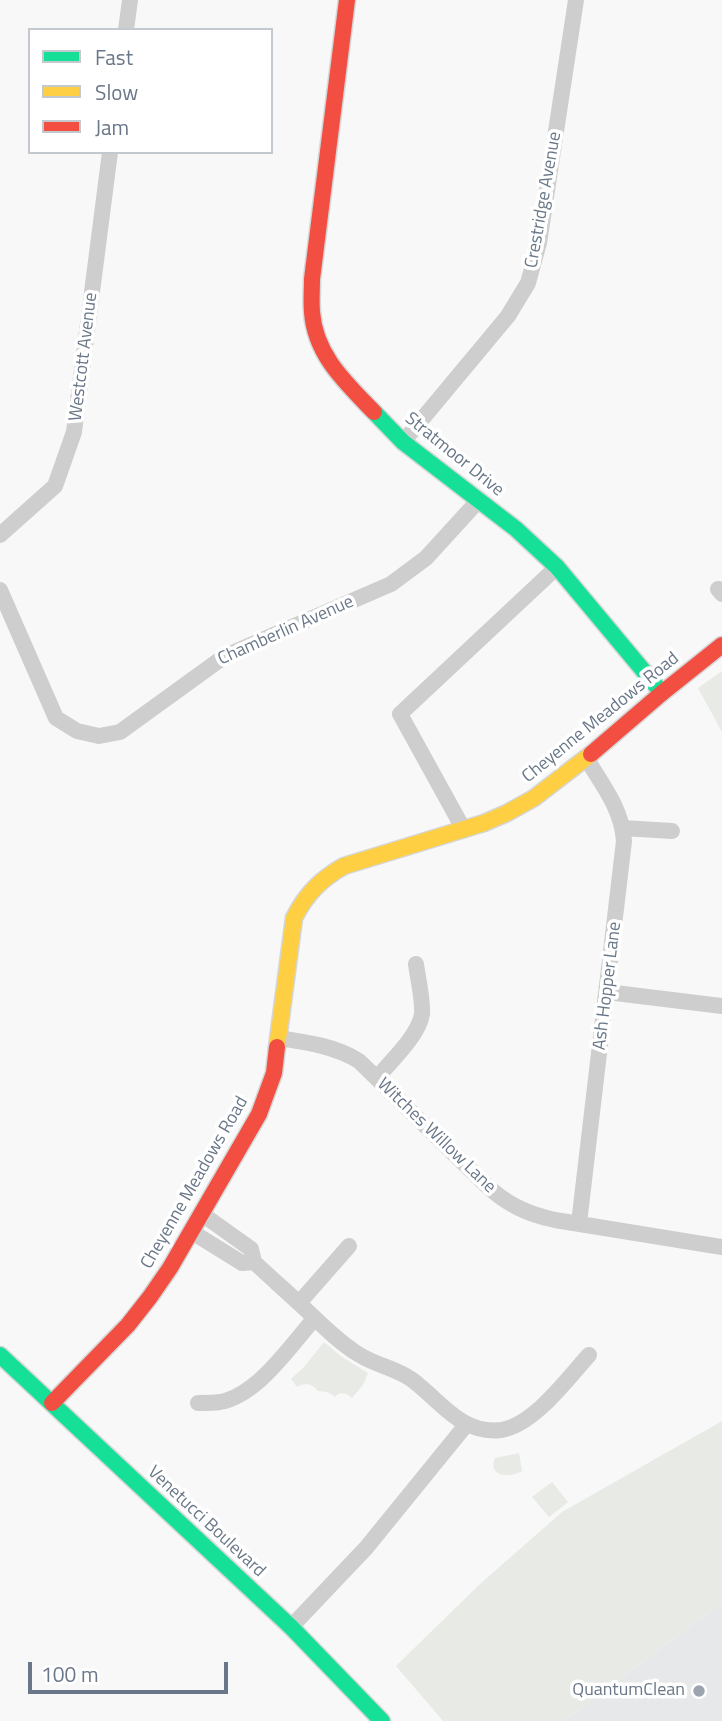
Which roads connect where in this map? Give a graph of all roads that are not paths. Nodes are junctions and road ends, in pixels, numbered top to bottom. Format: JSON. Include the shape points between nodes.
{"nodes":[{"id":1,"x":130,"y":0,"type":"edge"},
{"id":2,"x":347,"y":0,"type":"edge"},
{"id":3,"x":576,"y":0,"type":"edge"},
{"id":4,"x":126,"y":28,"type":"edge"},
{"id":5,"x":110,"y":154,"type":"edge"},
{"id":6,"x":403,"y":442,"type":"junction"},
{"id":7,"x":478,"y":500,"type":"junction"},
{"id":8,"x":0,"y":535,"type":"edge"},
{"id":9,"x":557,"y":567,"type":"junction"},
{"id":10,"x":0,"y":590,"type":"edge"},
{"id":11,"x":722,"y":645,"type":"edge"},
{"id":12,"x":662,"y":693,"type":"junction"},
{"id":13,"x":586,"y":758,"type":"junction"},
{"id":14,"x":623,"y":828,"type":"junction"},
{"id":15,"x":464,"y":830,"type":"junction"},
{"id":16,"x":672,"y":831,"type":"dead end"},
{"id":17,"x":416,"y":964,"type":"dead end"},
{"id":18,"x":607,"y":992,"type":"junction"},
{"id":19,"x":722,"y":1006,"type":"edge"},
{"id":20,"x":279,"y":1038,"type":"junction"},
{"id":21,"x":377,"y":1077,"type":"junction"},
{"id":22,"x":202,"y":1214,"type":"junction"},
{"id":23,"x":579,"y":1223,"type":"junction"},
{"id":24,"x":192,"y":1232,"type":"junction"},
{"id":25,"x":349,"y":1247,"type":"dead end"},
{"id":26,"x":722,"y":1247,"type":"edge"},
{"id":27,"x":254,"y":1262,"type":"junction"},
{"id":28,"x":299,"y":1303,"type":"junction"},
{"id":29,"x":315,"y":1318,"type":"junction"},
{"id":30,"x":0,"y":1355,"type":"edge"},
{"id":31,"x":589,"y":1355,"type":"dead end"},
{"id":32,"x":52,"y":1403,"type":"junction"},
{"id":33,"x":198,"y":1403,"type":"dead end"},
{"id":34,"x":466,"y":1425,"type":"junction"},
{"id":35,"x":291,"y":1628,"type":"junction"},
{"id":36,"x":382,"y":1721,"type":"edge"}],
"edges":[{"from":1,"to":4,"type":"street"},
{"from":2,"to":6,"type":"main road","name":"Stratmoor Drive","via":[[312,279],[312,314],[320,345],[337,372]]},
{"from":3,"to":6,"type":"street","name":"Crestridge Avenue","via":[[539,243],[528,283],[508,316]]},
{"from":5,"to":8,"type":"street","name":"Westcott Avenue","via":[[74,432],[55,486]]},
{"from":6,"to":7,"type":"main road","name":"Stratmoor Drive"},
{"from":7,"to":9,"type":"main road","name":"Stratmoor Drive"},
{"from":7,"to":10,"type":"street","name":"Chamberlin Avenue","via":[[426,558],[391,584],[225,656],[113,734],[77,731],[56,718]]},
{"from":9,"to":12,"type":"main road","name":"Stratmoor Drive"},
{"from":9,"to":15,"type":"street","via":[[400,714]]},
{"from":11,"to":12,"type":"main road","name":"Cheyenne Meadows Road"},
{"from":12,"to":13,"type":"main road","name":"Cheyenne Meadows Road"},
{"from":13,"to":14,"type":"street","name":"Ash Hopper Lane"},
{"from":13,"to":15,"type":"main road","name":"Cheyenne Meadows Road","via":[[534,798]]},
{"from":14,"to":16,"type":"street"},
{"from":14,"to":18,"type":"street","name":"Ash Hopper Lane","via":[[624,855]]},
{"from":15,"to":20,"type":"main road","name":"Cheyenne Meadows Road","via":[[344,866],[311,888],[294,918]]},
{"from":17,"to":21,"type":"street","via":[[420,1023]]},
{"from":18,"to":19,"type":"street"},
{"from":18,"to":23,"type":"street","name":"Ash Hopper Lane"},
{"from":20,"to":21,"type":"street","name":"Witches Willow Lane","via":[[346,1053]]},
{"from":20,"to":22,"type":"main road","name":"Cheyenne Meadows Road","via":[[263,1108]]},
{"from":21,"to":23,"type":"street","name":"Witches Willow Lane","via":[[498,1197],[540,1217]]},
{"from":22,"to":24,"type":"main road","name":"Cheyenne Meadows Road"},
{"from":22,"to":27,"type":"street","via":[[251,1249]]},
{"from":23,"to":26,"type":"street","name":"Witches Willow Lane"},
{"from":24,"to":27,"type":"street","via":[[242,1263]]},
{"from":24,"to":32,"type":"main road","name":"Cheyenne Meadows Road","via":[[150,1298]]},
{"from":25,"to":28,"type":"street"},
{"from":27,"to":28,"type":"street"},
{"from":28,"to":29,"type":"street"},
{"from":29,"to":33,"type":"street","via":[[243,1393],[221,1402]]},
{"from":29,"to":34,"type":"street","via":[[360,1355],[414,1381]]},
{"from":30,"to":32,"type":"main road","name":"Venetucci Boulevard"},
{"from":31,"to":34,"type":"street","via":[[521,1423],[499,1430]]},
{"from":32,"to":35,"type":"main road","name":"Venetucci Boulevard"},
{"from":34,"to":35,"type":"street","via":[[366,1548]]},
{"from":35,"to":36,"type":"main road","name":"Venetucci Boulevard"}]}
